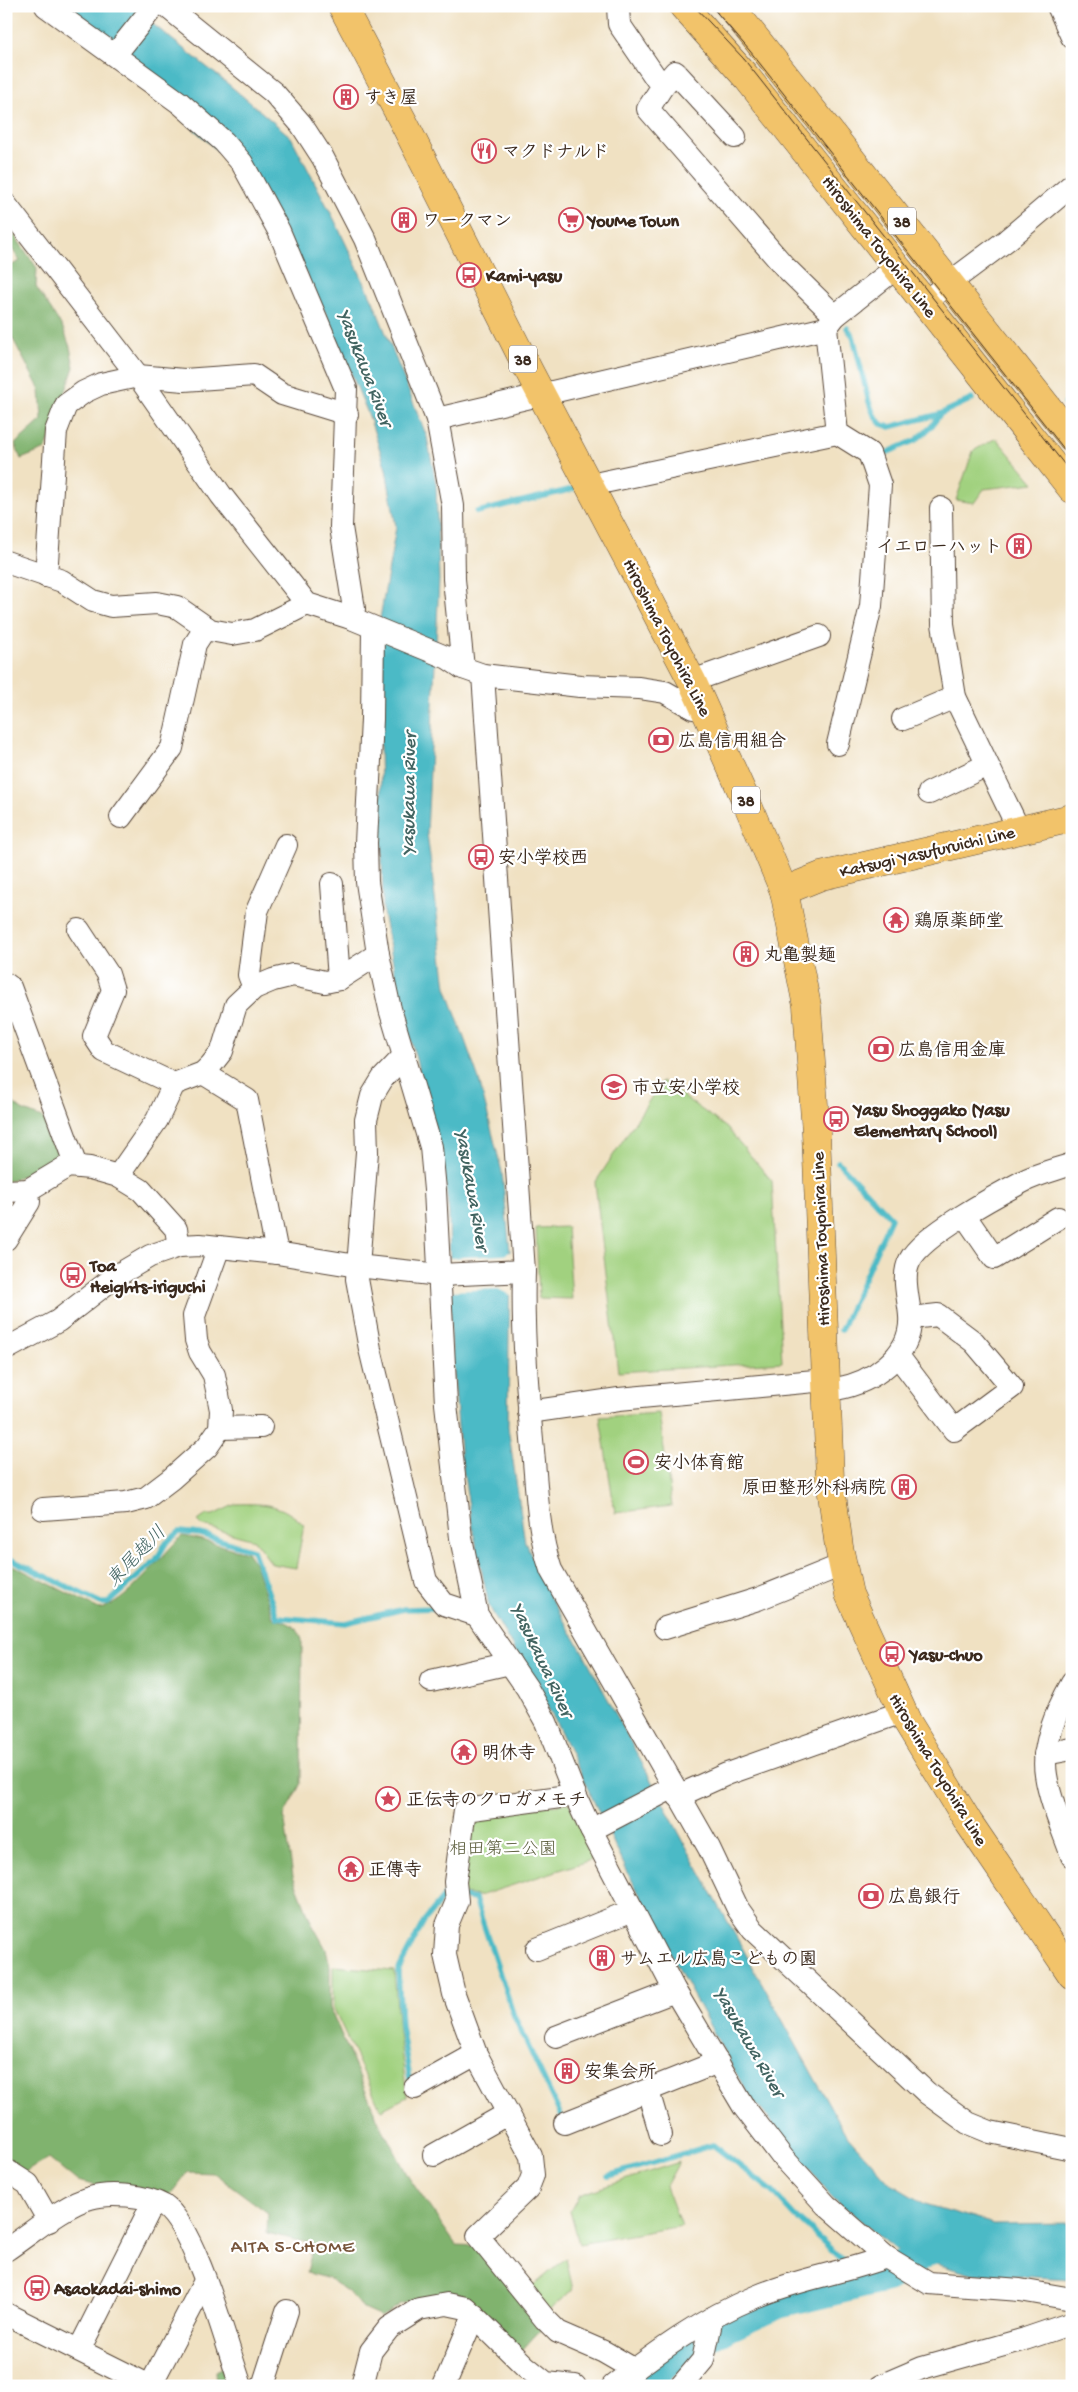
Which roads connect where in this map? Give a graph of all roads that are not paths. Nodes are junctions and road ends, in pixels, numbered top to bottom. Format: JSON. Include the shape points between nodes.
{"nodes":[{"id":1,"x":46,"y":6,"type":"edge"},
{"id":2,"x":154,"y":6,"type":"edge"},
{"id":3,"x":166,"y":6,"type":"edge"},
{"id":4,"x":342,"y":6,"type":"edge"},
{"id":5,"x":618,"y":6,"type":"edge"},
{"id":6,"x":683,"y":6,"type":"edge"},
{"id":7,"x":730,"y":6,"type":"edge"},
{"id":8,"x":1058,"y":6,"type":"edge"},
{"id":9,"x":1072,"y":37,"type":"edge"},
{"id":10,"x":117,"y":53,"type":"junction"},
{"id":11,"x":662,"y":87,"type":"junction"},
{"id":12,"x":735,"y":137,"type":"dead end"},
{"id":13,"x":1072,"y":184,"type":"edge"},
{"id":14,"x":6,"y":205,"type":"edge"},
{"id":15,"x":897,"y":267,"type":"junction"},
{"id":16,"x":950,"y":283,"type":"junction"},
{"id":17,"x":924,"y":302,"type":"junction"},
{"id":18,"x":831,"y":322,"type":"junction"},
{"id":19,"x":138,"y":376,"type":"junction"},
{"id":20,"x":542,"y":395,"type":"junction"},
{"id":21,"x":346,"y":414,"type":"junction"},
{"id":22,"x":437,"y":419,"type":"junction"},
{"id":23,"x":837,"y":434,"type":"junction"},
{"id":24,"x":1072,"y":438,"type":"edge"},
{"id":25,"x":590,"y":485,"type":"junction"},
{"id":26,"x":1072,"y":489,"type":"edge"},
{"id":27,"x":941,"y":508,"type":"dead end"},
{"id":28,"x":6,"y":562,"type":"edge"},
{"id":29,"x":46,"y":576,"type":"junction"},
{"id":30,"x":307,"y":604,"type":"junction"},
{"id":31,"x":351,"y":618,"type":"junction"},
{"id":32,"x":206,"y":627,"type":"junction"},
{"id":33,"x":375,"y":629,"type":"junction"},
{"id":34,"x":819,"y":636,"type":"dead end"},
{"id":35,"x":465,"y":667,"type":"junction"},
{"id":36,"x":692,"y":681,"type":"junction"},
{"id":37,"x":955,"y":697,"type":"junction"},
{"id":38,"x":705,"y":710,"type":"junction"},
{"id":39,"x":903,"y":719,"type":"dead end"},
{"id":40,"x":838,"y":744,"type":"dead end"},
{"id":41,"x":987,"y":765,"type":"junction"},
{"id":42,"x":929,"y":793,"type":"dead end"},
{"id":43,"x":121,"y":817,"type":"dead end"},
{"id":44,"x":1072,"y":818,"type":"edge"},
{"id":45,"x":1019,"y":830,"type":"junction"},
{"id":46,"x":286,"y":845,"type":"dead end"},
{"id":47,"x":332,"y":884,"type":"dead end"},
{"id":48,"x":784,"y":890,"type":"junction"},
{"id":49,"x":79,"y":930,"type":"dead end"},
{"id":50,"x":378,"y":954,"type":"junction"},
{"id":51,"x":339,"y":979,"type":"junction"},
{"id":52,"x":6,"y":984,"type":"edge"},
{"id":53,"x":254,"y":988,"type":"junction"},
{"id":54,"x":405,"y":1055,"type":"junction"},
{"id":55,"x":203,"y":1073,"type":"junction"},
{"id":56,"x":174,"y":1084,"type":"junction"},
{"id":57,"x":1072,"y":1164,"type":"edge"},
{"id":58,"x":76,"y":1166,"type":"junction"},
{"id":59,"x":118,"y":1176,"type":"junction"},
{"id":60,"x":17,"y":1190,"type":"edge"},
{"id":61,"x":965,"y":1216,"type":"junction"},
{"id":62,"x":1058,"y":1218,"type":"dead end"},
{"id":63,"x":6,"y":1239,"type":"edge"},
{"id":64,"x":179,"y":1246,"type":"junction"},
{"id":65,"x":219,"y":1247,"type":"junction"},
{"id":66,"x":277,"y":1253,"type":"junction"},
{"id":67,"x":358,"y":1266,"type":"junction"},
{"id":68,"x":516,"y":1271,"type":"junction"},
{"id":69,"x":440,"y":1275,"type":"junction"},
{"id":70,"x":911,"y":1318,"type":"junction"},
{"id":71,"x":6,"y":1349,"type":"edge"},
{"id":72,"x":898,"y":1356,"type":"junction"},
{"id":73,"x":825,"y":1382,"type":"junction"},
{"id":74,"x":529,"y":1412,"type":"junction"},
{"id":75,"x":261,"y":1427,"type":"dead end"},
{"id":76,"x":220,"y":1428,"type":"junction"},
{"id":77,"x":43,"y":1509,"type":"dead end"},
{"id":78,"x":842,"y":1565,"type":"junction"},
{"id":79,"x":477,"y":1615,"type":"junction"},
{"id":80,"x":665,"y":1628,"type":"dead end"},
{"id":81,"x":510,"y":1663,"type":"junction"},
{"id":82,"x":431,"y":1681,"type":"dead end"},
{"id":83,"x":1072,"y":1683,"type":"edge"},
{"id":84,"x":891,"y":1716,"type":"dead end"},
{"id":85,"x":1072,"y":1749,"type":"edge"},
{"id":86,"x":1045,"y":1754,"type":"junction"},
{"id":87,"x":672,"y":1793,"type":"junction"},
{"id":88,"x":575,"y":1795,"type":"junction"},
{"id":89,"x":592,"y":1830,"type":"junction"},
{"id":90,"x":1072,"y":1856,"type":"edge"},
{"id":91,"x":633,"y":1910,"type":"junction"},
{"id":92,"x":537,"y":1948,"type":"dead end"},
{"id":93,"x":1072,"y":1975,"type":"edge"},
{"id":94,"x":675,"y":1991,"type":"junction"},
{"id":95,"x":556,"y":2037,"type":"dead end"},
{"id":96,"x":476,"y":2054,"type":"junction"},
{"id":97,"x":718,"y":2062,"type":"junction"},
{"id":98,"x":415,"y":2088,"type":"dead end"},
{"id":99,"x":648,"y":2091,"type":"junction"},
{"id":100,"x":506,"y":2114,"type":"junction"},
{"id":101,"x":565,"y":2122,"type":"dead end"},
{"id":102,"x":661,"y":2135,"type":"dead end"},
{"id":103,"x":1072,"y":2149,"type":"edge"},
{"id":104,"x":434,"y":2155,"type":"dead end"},
{"id":105,"x":6,"y":2170,"type":"edge"},
{"id":106,"x":153,"y":2203,"type":"junction"},
{"id":107,"x":50,"y":2221,"type":"junction"},
{"id":108,"x":6,"y":2250,"type":"edge"},
{"id":109,"x":886,"y":2257,"type":"junction"},
{"id":110,"x":205,"y":2281,"type":"junction"},
{"id":111,"x":1072,"y":2299,"type":"edge"},
{"id":112,"x":287,"y":2311,"type":"dead end"},
{"id":113,"x":6,"y":2314,"type":"edge"},
{"id":114,"x":474,"y":2315,"type":"junction"},
{"id":115,"x":1072,"y":2323,"type":"edge"},
{"id":116,"x":710,"y":2329,"type":"junction"},
{"id":117,"x":79,"y":2350,"type":"junction"},
{"id":118,"x":635,"y":2370,"type":"junction"},
{"id":119,"x":892,"y":2383,"type":"edge"},
{"id":120,"x":545,"y":2384,"type":"edge"},
{"id":121,"x":150,"y":2386,"type":"edge"},
{"id":122,"x":241,"y":2386,"type":"edge"},
{"id":123,"x":263,"y":2386,"type":"edge"},
{"id":124,"x":362,"y":2386,"type":"edge"},
{"id":125,"x":444,"y":2386,"type":"edge"},
{"id":126,"x":575,"y":2386,"type":"edge"},
{"id":127,"x":610,"y":2386,"type":"edge"},
{"id":128,"x":681,"y":2386,"type":"edge"}],
"edges":[{"from":1,"to":10,"type":"street"},
{"from":2,"to":10,"type":"street"},
{"from":3,"to":22,"type":"street","via":[[274,93],[301,124],[365,240]]},
{"from":4,"to":20,"type":"main road","name":"Hiroshima Toyohira Line","number":"38"},
{"from":5,"to":11,"type":"street","via":[[619,24]]},
{"from":6,"to":15,"type":"main road","name":"Hiroshima Toyohira Line","number":"38","via":[[748,79]]},
{"from":7,"to":16,"type":"main road","name":"Hiroshima Toyohira Line","number":"38"},
{"from":8,"to":9,"type":"street"},
{"from":10,"to":21,"type":"street","via":[[180,103],[224,142],[242,163],[279,231],[323,332],[346,390]]},
{"from":11,"to":12,"type":"street","via":[[675,72]]},
{"from":11,"to":18,"type":"street","via":[[648,109]]},
{"from":13,"to":16,"type":"street","via":[[1007,240]]},
{"from":14,"to":19,"type":"street"},
{"from":15,"to":17,"type":"main road","name":"Hiroshima Toyohira Line","number":"38"},
{"from":15,"to":18,"type":"street"},
{"from":16,"to":17,"type":"street"},
{"from":16,"to":24,"type":"main road","name":"Hiroshima Toyohira Line","number":"38"},
{"from":17,"to":26,"type":"main road","name":"Hiroshima Toyohira Line","number":"38"},
{"from":18,"to":20,"type":"street"},
{"from":18,"to":23,"type":"street"},
{"from":19,"to":21,"type":"street","via":[[184,380],[254,376],[282,394]]},
{"from":19,"to":29,"type":"street","via":[[101,384],[66,405],[56,431]]},
{"from":19,"to":30,"type":"street","via":[[221,495]]},
{"from":20,"to":22,"type":"street"},
{"from":20,"to":25,"type":"main road","name":"Hiroshima Toyohira Line","number":"38"},
{"from":21,"to":31,"type":"street","via":[[342,527],[354,609]]},
{"from":22,"to":35,"type":"street","via":[[453,506],[454,580]]},
{"from":23,"to":25,"type":"street"},
{"from":23,"to":40,"type":"street","via":[[869,453],[880,485],[871,606]]},
{"from":25,"to":36,"type":"main road","name":"Hiroshima Toyohira Line","number":"38"},
{"from":27,"to":37,"type":"street","via":[[943,624]]},
{"from":28,"to":29,"type":"street"},
{"from":29,"to":32,"type":"street","via":[[62,581],[93,601],[112,606],[157,603],[177,607]]},
{"from":30,"to":31,"type":"street"},
{"from":30,"to":32,"type":"street","via":[[254,630],[232,634]]},
{"from":31,"to":33,"type":"street"},
{"from":32,"to":43,"type":"street","via":[[195,644],[172,748]]},
{"from":33,"to":35,"type":"street"},
{"from":33,"to":50,"type":"street","via":[[366,843],[367,882]]},
{"from":34,"to":36,"type":"street"},
{"from":35,"to":38,"type":"street","via":[[580,686],[665,692],[693,708]]},
{"from":35,"to":68,"type":"street"},
{"from":36,"to":38,"type":"main road","name":"Hiroshima Toyohira Line","number":"38"},
{"from":37,"to":39,"type":"street"},
{"from":37,"to":41,"type":"street"},
{"from":38,"to":48,"type":"main road","name":"Hiroshima Toyohira Line","number":"38"},
{"from":41,"to":42,"type":"street"},
{"from":41,"to":45,"type":"street"},
{"from":44,"to":45,"type":"main road","name":"Katsugi Yasufuruichi Line"},
{"from":45,"to":48,"type":"main road","name":"Katsugi Yasufuruichi Line","via":[[821,876]]},
{"from":46,"to":53,"type":"street","via":[[257,911],[249,975]]},
{"from":47,"to":51,"type":"street"},
{"from":48,"to":73,"type":"main road","name":"Hiroshima Toyohira Line","number":"38","via":[[806,1006],[816,1142]]},
{"from":49,"to":56,"type":"street","via":[[108,974],[113,990],[94,1036],[104,1051]]},
{"from":50,"to":51,"type":"street"},
{"from":50,"to":54,"type":"street","via":[[390,1009]]},
{"from":51,"to":53,"type":"street","via":[[325,982],[293,975]]},
{"from":52,"to":58,"type":"street"},
{"from":53,"to":55,"type":"street","via":[[236,1005],[222,1051]]},
{"from":54,"to":67,"type":"street","via":[[383,1078],[372,1096],[366,1120],[367,1152]]},
{"from":54,"to":69,"type":"street","via":[[431,1147]]},
{"from":55,"to":56,"type":"street"},
{"from":55,"to":66,"type":"street","via":[[247,1100]]},
{"from":56,"to":59,"type":"street","via":[[156,1120]]},
{"from":57,"to":61,"type":"street","via":[[1023,1181]]},
{"from":58,"to":59,"type":"street"},
{"from":58,"to":60,"type":"street","via":[[68,1166]]},
{"from":59,"to":64,"type":"street","via":[[141,1190],[176,1229]]},
{"from":60,"to":63,"type":"street","via":[[29,1202]]},
{"from":61,"to":62,"type":"street","via":[[994,1258]]},
{"from":61,"to":70,"type":"street","via":[[936,1233],[910,1260],[906,1282]]},
{"from":64,"to":65,"type":"street"},
{"from":64,"to":71,"type":"street","via":[[150,1256],[116,1276],[58,1321]]},
{"from":65,"to":66,"type":"street"},
{"from":65,"to":76,"type":"street","via":[[194,1316],[196,1340],[214,1375],[219,1393],[222,1410]]},
{"from":66,"to":67,"type":"street"},
{"from":67,"to":69,"type":"street"},
{"from":67,"to":79,"type":"street","via":[[362,1315],[426,1581],[444,1604]]},
{"from":68,"to":69,"type":"street"},
{"from":68,"to":74,"type":"street","via":[[523,1297]]},
{"from":69,"to":79,"type":"street","via":[[446,1404],[461,1538]]},
{"from":70,"to":72,"type":"street","via":[[908,1337]]},
{"from":70,"to":72,"type":"street","via":[[938,1315],[974,1342],[1012,1387],[954,1430]]},
{"from":72,"to":73,"type":"street","via":[[870,1378],[846,1387],[836,1388]]},
{"from":73,"to":74,"type":"street","via":[[619,1398]]},
{"from":73,"to":78,"type":"main road","name":"Hiroshima Toyohira Line","number":"38","via":[[830,1479]]},
{"from":74,"to":87,"type":"street","via":[[541,1530],[551,1570],[653,1748]]},
{"from":75,"to":76,"type":"street"},
{"from":76,"to":77,"type":"street","via":[[207,1447],[146,1498],[126,1503]]},
{"from":78,"to":80,"type":"street","via":[[758,1599]]},
{"from":78,"to":93,"type":"main road","name":"Hiroshima Toyohira Line","number":"38","via":[[852,1602],[908,1723],[969,1823]]},
{"from":79,"to":81,"type":"street"},
{"from":81,"to":82,"type":"street"},
{"from":81,"to":88,"type":"street","via":[[546,1722]]},
{"from":83,"to":86,"type":"street"},
{"from":84,"to":87,"type":"street"},
{"from":85,"to":86,"type":"street"},
{"from":86,"to":90,"type":"street","via":[[1046,1775]]},
{"from":87,"to":89,"type":"street"},
{"from":87,"to":103,"type":"street","via":[[686,1825],[709,1848],[738,1909],[753,1930],[933,2097],[968,2123],[990,2132]]},
{"from":88,"to":89,"type":"street"},
{"from":88,"to":96,"type":"street","via":[[465,1810],[455,1882],[457,1901],[447,1925],[444,1956]]},
{"from":89,"to":91,"type":"street"},
{"from":91,"to":92,"type":"street"},
{"from":91,"to":94,"type":"street"},
{"from":94,"to":95,"type":"street"},
{"from":94,"to":97,"type":"street"},
{"from":96,"to":98,"type":"street"},
{"from":96,"to":100,"type":"street"},
{"from":97,"to":99,"type":"street"},
{"from":97,"to":109,"type":"street","via":[[744,2107],[783,2158],[826,2205]]},
{"from":99,"to":101,"type":"street"},
{"from":99,"to":102,"type":"street"},
{"from":100,"to":104,"type":"street"},
{"from":100,"to":118,"type":"street","via":[[531,2156],[533,2175],[528,2188],[478,2236],[558,2332]]},
{"from":105,"to":107,"type":"street","via":[[28,2184]]},
{"from":106,"to":107,"type":"street","via":[[129,2195],[90,2198],[70,2206]]},
{"from":106,"to":110,"type":"street","via":[[164,2206],[189,2236]]},
{"from":106,"to":117,"type":"street"},
{"from":107,"to":108,"type":"street"},
{"from":109,"to":111,"type":"street","via":[[929,2283],[1020,2290]]},
{"from":109,"to":116,"type":"street","via":[[754,2297]]},
{"from":110,"to":121,"type":"street"},
{"from":110,"to":122,"type":"street"},
{"from":112,"to":123,"type":"street"},
{"from":113,"to":117,"type":"street"},
{"from":114,"to":120,"type":"street"},
{"from":114,"to":124,"type":"street","via":[[466,2308],[447,2304],[419,2309],[398,2320],[378,2339],[371,2351]]},
{"from":114,"to":125,"type":"street"},
{"from":115,"to":119,"type":"street","via":[[922,2368]]},
{"from":116,"to":118,"type":"street","via":[[683,2334]]},
{"from":116,"to":128,"type":"street","via":[[703,2360]]},
{"from":117,"to":121,"type":"street"},
{"from":118,"to":127,"type":"street"},
{"from":120,"to":126,"type":"street"}]}
